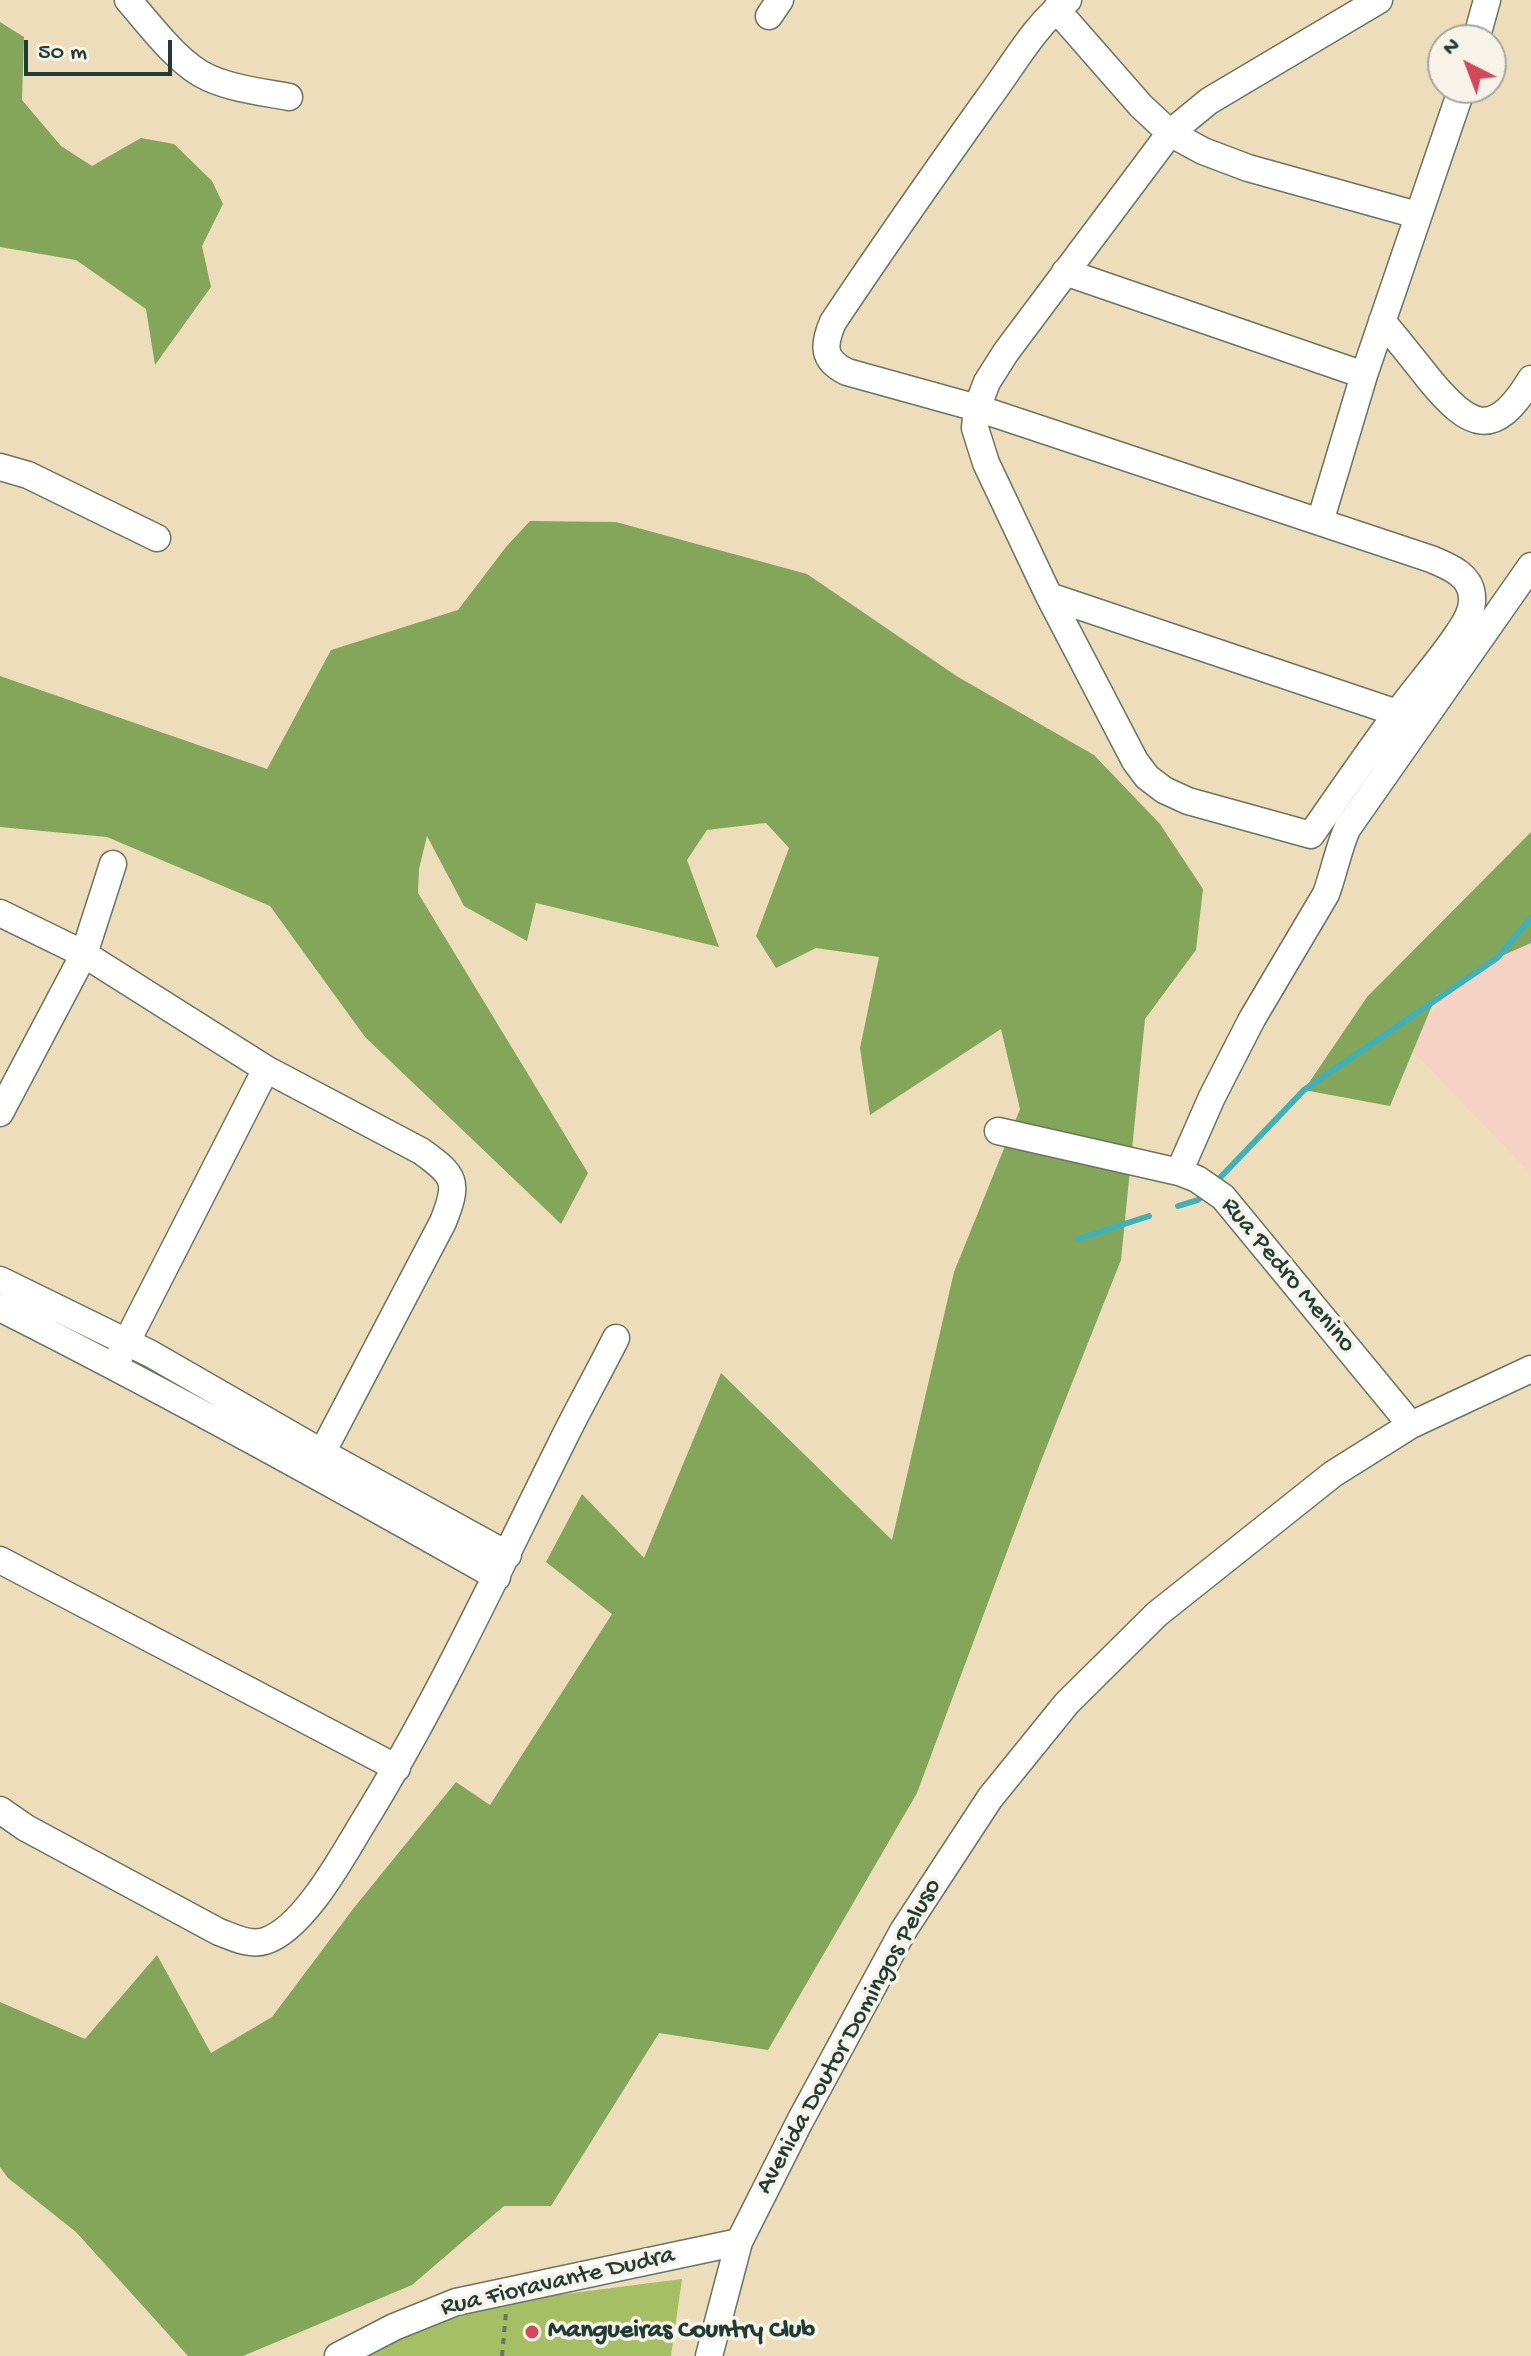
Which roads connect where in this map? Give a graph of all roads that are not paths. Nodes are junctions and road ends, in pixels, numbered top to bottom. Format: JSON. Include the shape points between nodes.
{"nodes":[{"id":1,"x":128,"y":0,"type":"edge"},
{"id":2,"x":1379,"y":0,"type":"edge"},
{"id":3,"x":1487,"y":0,"type":"edge"},
{"id":4,"x":1062,"y":5,"type":"edge"},
{"id":5,"x":1480,"y":24,"type":"edge"},
{"id":6,"x":289,"y":97,"type":"dead end"},
{"id":7,"x":1456,"y":104,"type":"edge"},
{"id":8,"x":1170,"y":133,"type":"junction"},
{"id":9,"x":1417,"y":215,"type":"junction"},
{"id":10,"x":1065,"y":272,"type":"junction"},
{"id":11,"x":1382,"y":321,"type":"junction"},
{"id":12,"x":1364,"y":375,"type":"junction"},
{"id":13,"x":1531,"y":379,"type":"edge"},
{"id":14,"x":977,"y":408,"type":"junction"},
{"id":15,"x":0,"y":467,"type":"edge"},
{"id":16,"x":1320,"y":522,"type":"junction"},
{"id":17,"x":157,"y":538,"type":"dead end"},
{"id":18,"x":1531,"y":566,"type":"edge"},
{"id":19,"x":1049,"y":596,"type":"junction"},
{"id":20,"x":1397,"y":713,"type":"junction"},
{"id":21,"x":1311,"y":835,"type":"junction"},
{"id":22,"x":1340,"y":845,"type":"junction"},
{"id":23,"x":113,"y":864,"type":"dead end"},
{"id":24,"x":0,"y":913,"type":"edge"},
{"id":25,"x":84,"y":954,"type":"junction"},
{"id":26,"x":266,"y":1069,"type":"junction"},
{"id":27,"x":0,"y":1113,"type":"edge"},
{"id":28,"x":998,"y":1131,"type":"dead end"},
{"id":29,"x":1188,"y":1175,"type":"junction"},
{"id":30,"x":0,"y":1280,"type":"edge"},
{"id":31,"x":0,"y":1308,"type":"edge"},
{"id":32,"x":616,"y":1338,"type":"dead end"},
{"id":33,"x":126,"y":1341,"type":"junction"},
{"id":34,"x":115,"y":1367,"type":"junction"},
{"id":35,"x":1531,"y":1369,"type":"edge"},
{"id":36,"x":1411,"y":1425,"type":"junction"},
{"id":37,"x":318,"y":1463,"type":"junction"},
{"id":38,"x":0,"y":1560,"type":"edge"},
{"id":39,"x":503,"y":1566,"type":"junction"},
{"id":40,"x":397,"y":1768,"type":"junction"},
{"id":41,"x":0,"y":1810,"type":"edge"},
{"id":42,"x":739,"y":2242,"type":"junction"},
{"id":43,"x":338,"y":2356,"type":"edge"},
{"id":44,"x":709,"y":2356,"type":"edge"}],
"edges":[{"from":1,"to":6,"type":"street","via":[[207,77]]},
{"from":2,"to":8,"type":"street","via":[[1245,78]]},
{"from":3,"to":5,"type":"street"},
{"from":4,"to":8,"type":"street","via":[[1141,106]]},
{"from":4,"to":14,"type":"street","via":[[893,231],[826,337],[829,358],[847,372]]},
{"from":7,"to":9,"type":"street"},
{"from":8,"to":9,"type":"street","via":[[1248,168]]},
{"from":8,"to":10,"type":"street"},
{"from":9,"to":11,"type":"street"},
{"from":10,"to":12,"type":"street"},
{"from":10,"to":14,"type":"street","via":[[1006,352]]},
{"from":11,"to":12,"type":"street"},
{"from":11,"to":13,"type":"street","via":[[1447,400],[1471,419],[1497,418]]},
{"from":12,"to":16,"type":"street"},
{"from":14,"to":16,"type":"street"},
{"from":14,"to":19,"type":"street","via":[[975,428],[986,463]]},
{"from":15,"to":17,"type":"street","via":[[28,475]]},
{"from":16,"to":20,"type":"street","via":[[1431,559],[1464,577],[1471,588],[1470,612],[1460,631]]},
{"from":18,"to":22,"type":"street"},
{"from":19,"to":20,"type":"street"},
{"from":19,"to":21,"type":"street","via":[[1147,777],[1188,801]]},
{"from":20,"to":21,"type":"street"},
{"from":21,"to":22,"type":"street"},
{"from":22,"to":29,"type":"street","via":[[1326,894],[1212,1097]]},
{"from":23,"to":25,"type":"street"},
{"from":24,"to":25,"type":"street"},
{"from":25,"to":26,"type":"street"},
{"from":25,"to":27,"type":"street"},
{"from":26,"to":33,"type":"street"},
{"from":26,"to":37,"type":"street","via":[[421,1151],[438,1163],[453,1186],[443,1222]]},
{"from":28,"to":29,"type":"street","name":"Rua Pedro Menino"},
{"from":29,"to":36,"type":"street","name":"Rua Pedro Menino","via":[[1223,1197]]},
{"from":30,"to":33,"type":"street"},
{"from":31,"to":34,"type":"street"},
{"from":32,"to":39,"type":"street"},
{"from":33,"to":34,"type":"street"},
{"from":33,"to":37,"type":"street"},
{"from":34,"to":37,"type":"street"},
{"from":35,"to":36,"type":"street","name":"Avenida Doutor Domingos Peluso"},
{"from":36,"to":42,"type":"street","name":"Avenida Doutor Domingos Peluso","via":[[1333,1474],[1157,1614],[1067,1703],[990,1798],[903,1931]]},
{"from":37,"to":39,"type":"street"},
{"from":38,"to":40,"type":"street"},
{"from":39,"to":40,"type":"street"},
{"from":40,"to":41,"type":"street","via":[[309,1905],[265,1941],[244,1941],[219,1932]]},
{"from":42,"to":43,"type":"street","name":"Rua Fioravante Dudra","via":[[456,2302]]},
{"from":42,"to":44,"type":"street","name":"Avenida Doutor Domingos Peluso"}]}
